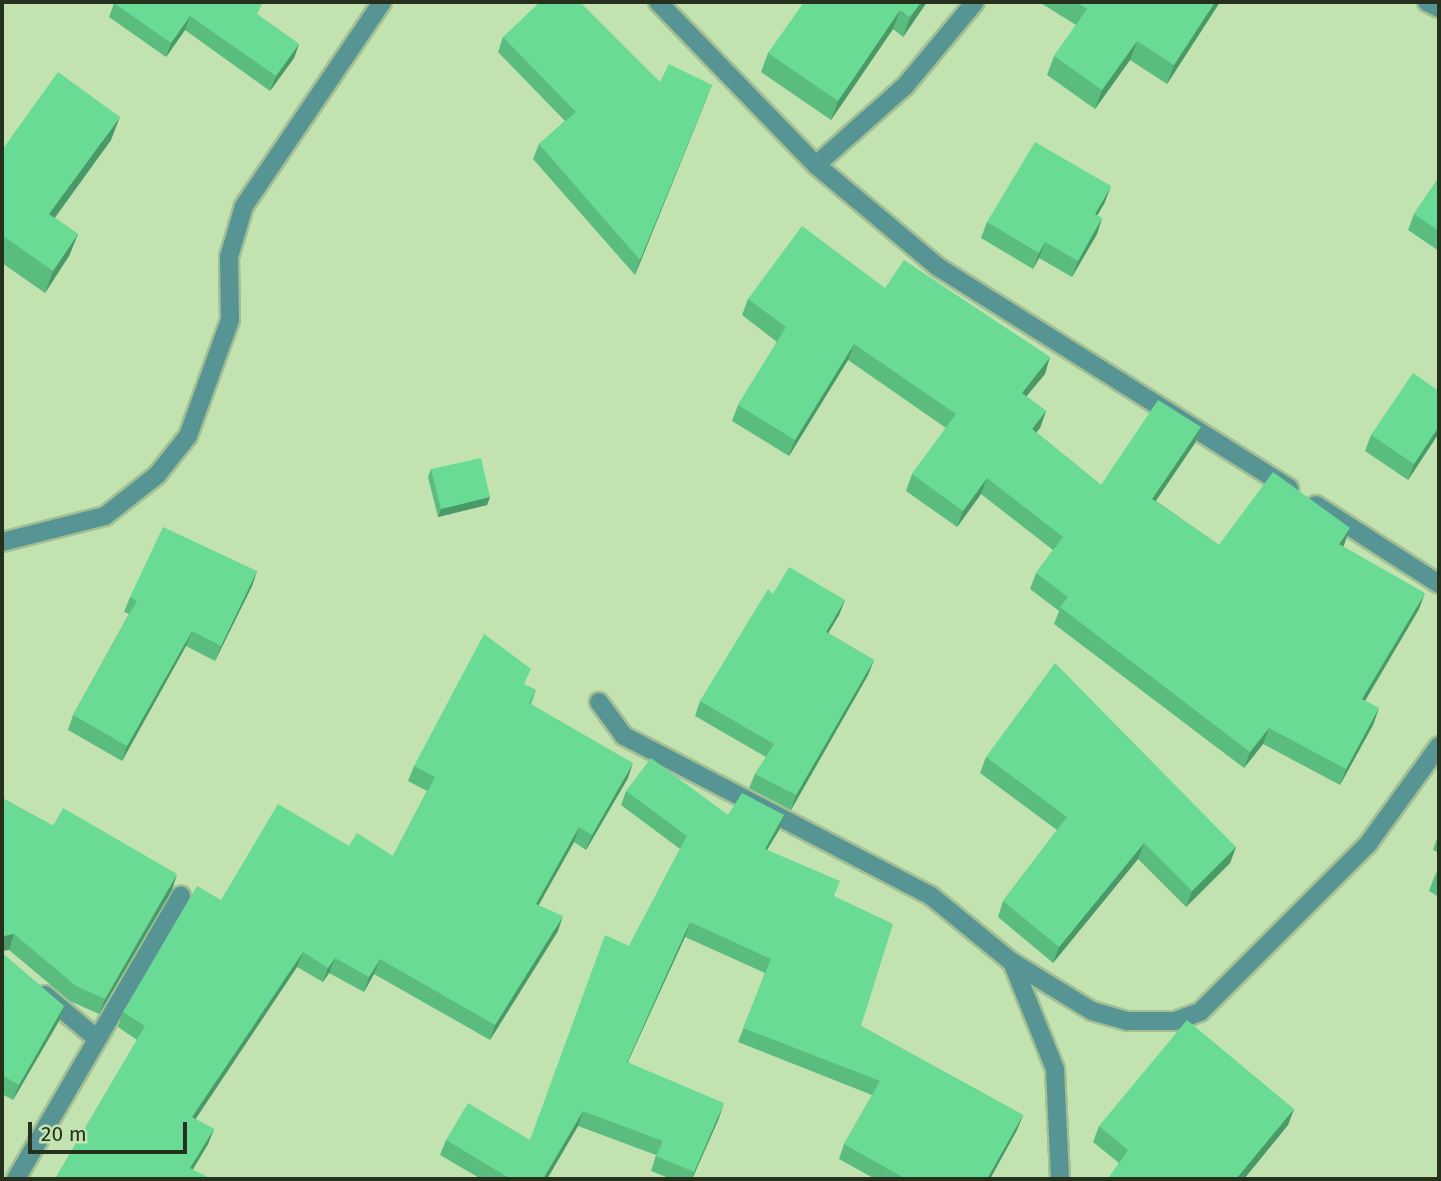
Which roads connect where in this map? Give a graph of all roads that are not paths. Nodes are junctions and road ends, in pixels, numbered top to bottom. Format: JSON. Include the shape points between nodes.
{"nodes":[{"id":1,"x":382,"y":2,"type":"edge"},
{"id":2,"x":658,"y":2,"type":"edge"},
{"id":3,"x":975,"y":2,"type":"edge"},
{"id":4,"x":1427,"y":2,"type":"edge"},
{"id":5,"x":1439,"y":8,"type":"edge"},
{"id":6,"x":816,"y":165,"type":"junction"},
{"id":7,"x":2,"y":542,"type":"edge"},
{"id":8,"x":1439,"y":584,"type":"edge"},
{"id":9,"x":599,"y":702,"type":"dead end"},
{"id":10,"x":1439,"y":746,"type":"edge"},
{"id":11,"x":181,"y":896,"type":"dead end"},
{"id":12,"x":1012,"y":962,"type":"junction"},
{"id":13,"x":26,"y":980,"type":"edge"},
{"id":14,"x":96,"y":1038,"type":"junction"},
{"id":15,"x":16,"y":1179,"type":"edge"},
{"id":16,"x":1060,"y":1179,"type":"edge"}],
"edges":[{"from":1,"to":7,"type":"street","via":[[244,206],[229,257],[230,320],[188,436],[157,475],[105,516]]},
{"from":2,"to":6,"type":"street"},
{"from":3,"to":6,"type":"street","via":[[905,86]]},
{"from":4,"to":5,"type":"street"},
{"from":6,"to":8,"type":"street","via":[[938,267]]},
{"from":9,"to":12,"type":"street","via":[[624,736],[931,896]]},
{"from":10,"to":12,"type":"street","via":[[1368,844],[1200,1012],[1175,1021],[1128,1021],[1092,1011]]},
{"from":11,"to":14,"type":"street"},
{"from":12,"to":16,"type":"street","via":[[1055,1069]]},
{"from":13,"to":14,"type":"street"},
{"from":14,"to":15,"type":"street"}]}
